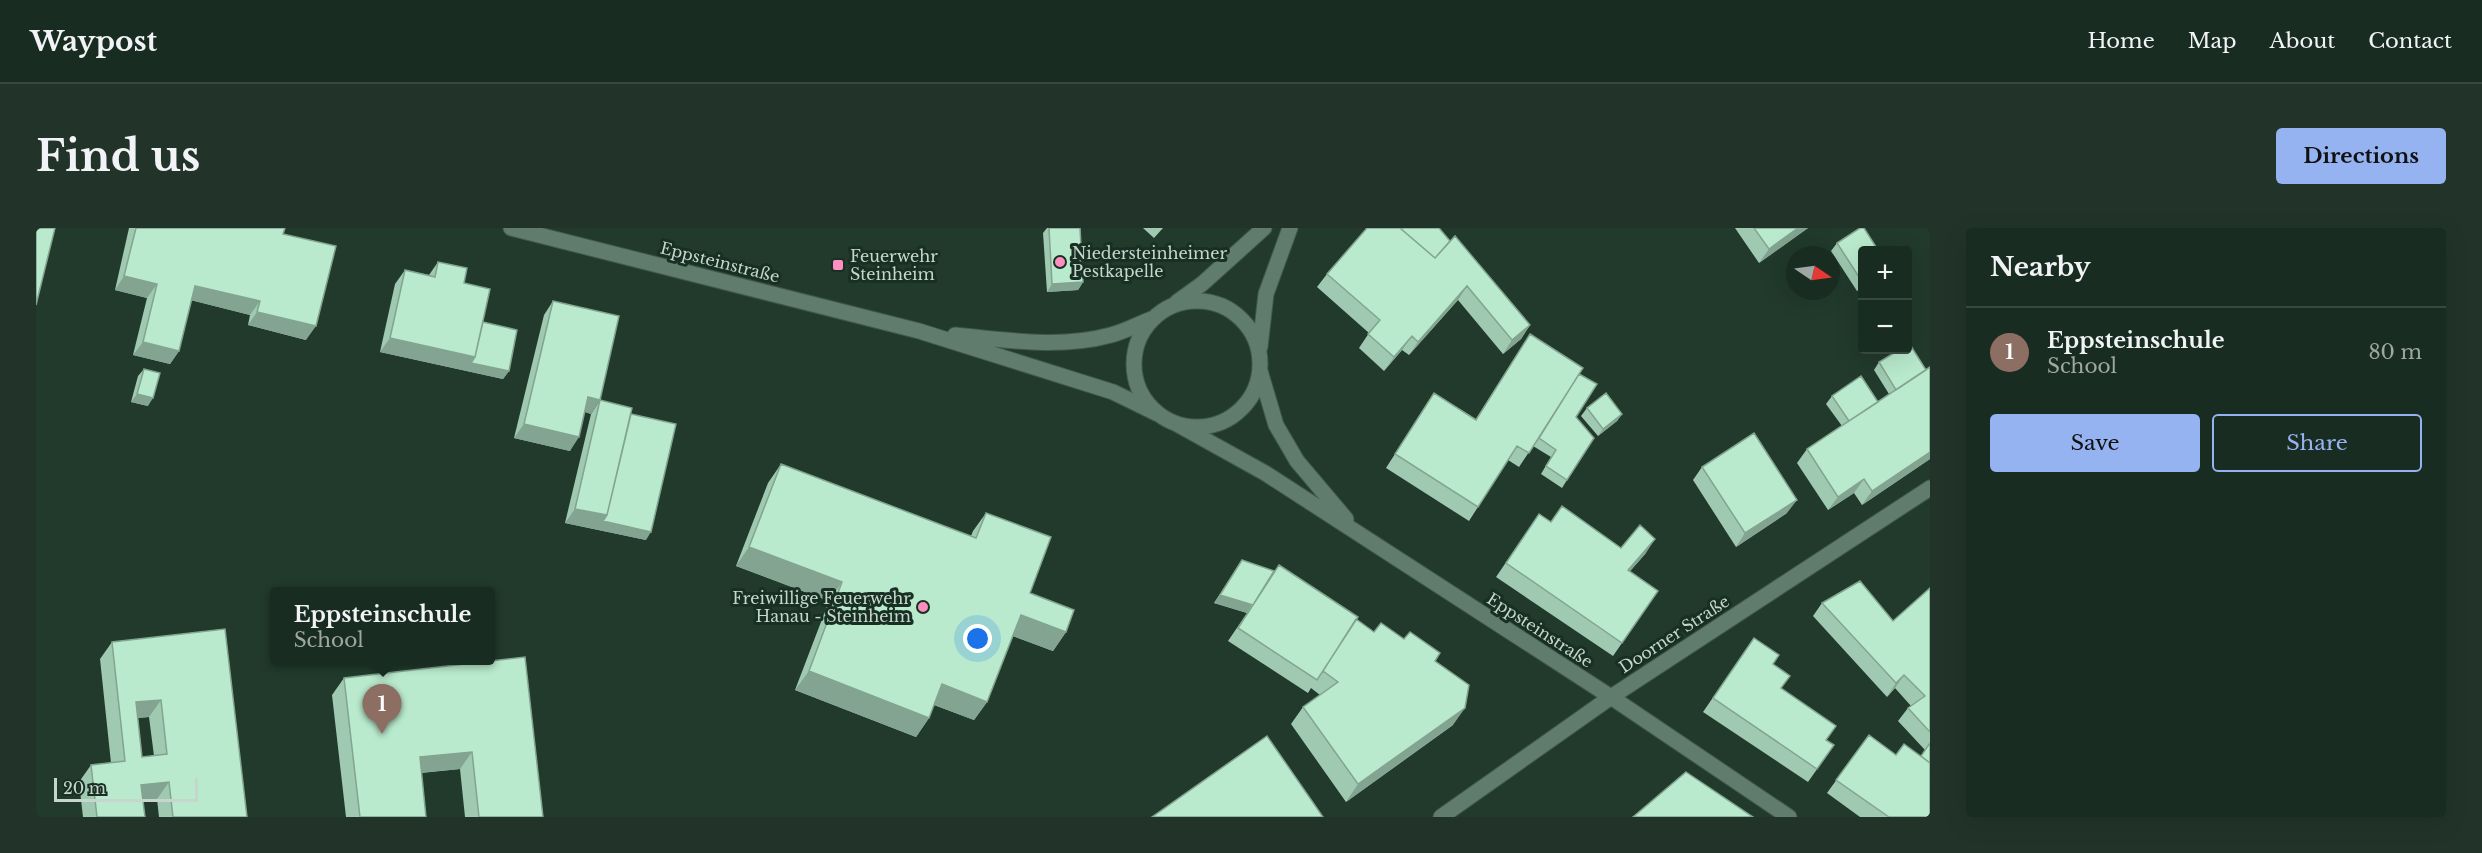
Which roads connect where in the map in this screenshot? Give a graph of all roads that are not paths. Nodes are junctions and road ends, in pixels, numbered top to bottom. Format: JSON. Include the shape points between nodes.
{"nodes":[{"id":1,"x":511,"y":228,"type":"edge"},
{"id":2,"x":1264,"y":228,"type":"edge"},
{"id":3,"x":1290,"y":228,"type":"edge"},
{"id":4,"x":537,"y":231,"type":"edge"},
{"id":5,"x":1173,"y":306,"type":"junction"},
{"id":6,"x":1154,"y":318,"type":"junction"},
{"id":7,"x":920,"y":331,"type":"junction"},
{"id":8,"x":1260,"y":352,"type":"junction"},
{"id":9,"x":1260,"y":371,"type":"junction"},
{"id":10,"x":1158,"y":414,"type":"junction"},
{"id":11,"x":1175,"y":423,"type":"junction"},
{"id":12,"x":1930,"y":488,"type":"edge"},
{"id":13,"x":1360,"y":535,"type":"junction"},
{"id":14,"x":1611,"y":697,"type":"junction"},
{"id":15,"x":1441,"y":817,"type":"edge"},
{"id":16,"x":1789,"y":817,"type":"edge"}],
"edges":[{"from":1,"to":4,"type":"street","name":"Eppsteinstraße"},
{"from":2,"to":5,"type":"street"},
{"from":3,"to":8,"type":"street","via":[[1266,294]]},
{"from":4,"to":7,"type":"street","name":"Eppsteinstraße"},
{"from":5,"to":6,"type":"street"},
{"from":5,"to":8,"type":"street","via":[[1198,301],[1218,304],[1241,319]]},
{"from":6,"to":7,"type":"street","name":"Eppsteinstraße","via":[[1113,335],[1055,343]]},
{"from":6,"to":10,"type":"street","via":[[1141,335],[1135,354],[1136,378],[1143,396]]},
{"from":7,"to":10,"type":"street","name":"Eppsteinstraße","via":[[1113,392]]},
{"from":8,"to":9,"type":"street"},
{"from":9,"to":11,"type":"street","via":[[1251,397],[1222,423],[1206,427]]},
{"from":9,"to":13,"type":"street","name":"Eppsteinstraße","via":[[1276,425],[1292,452]]},
{"from":10,"to":11,"type":"street"},
{"from":11,"to":13,"type":"street","name":"Eppsteinstraße","via":[[1265,473]]},
{"from":12,"to":14,"type":"street","name":"Doorner Straße"},
{"from":13,"to":14,"type":"street","name":"Eppsteinstraße"},
{"from":14,"to":15,"type":"street","name":"Doorner Straße"},
{"from":14,"to":16,"type":"street","name":"Eppsteinstraße"}]}
